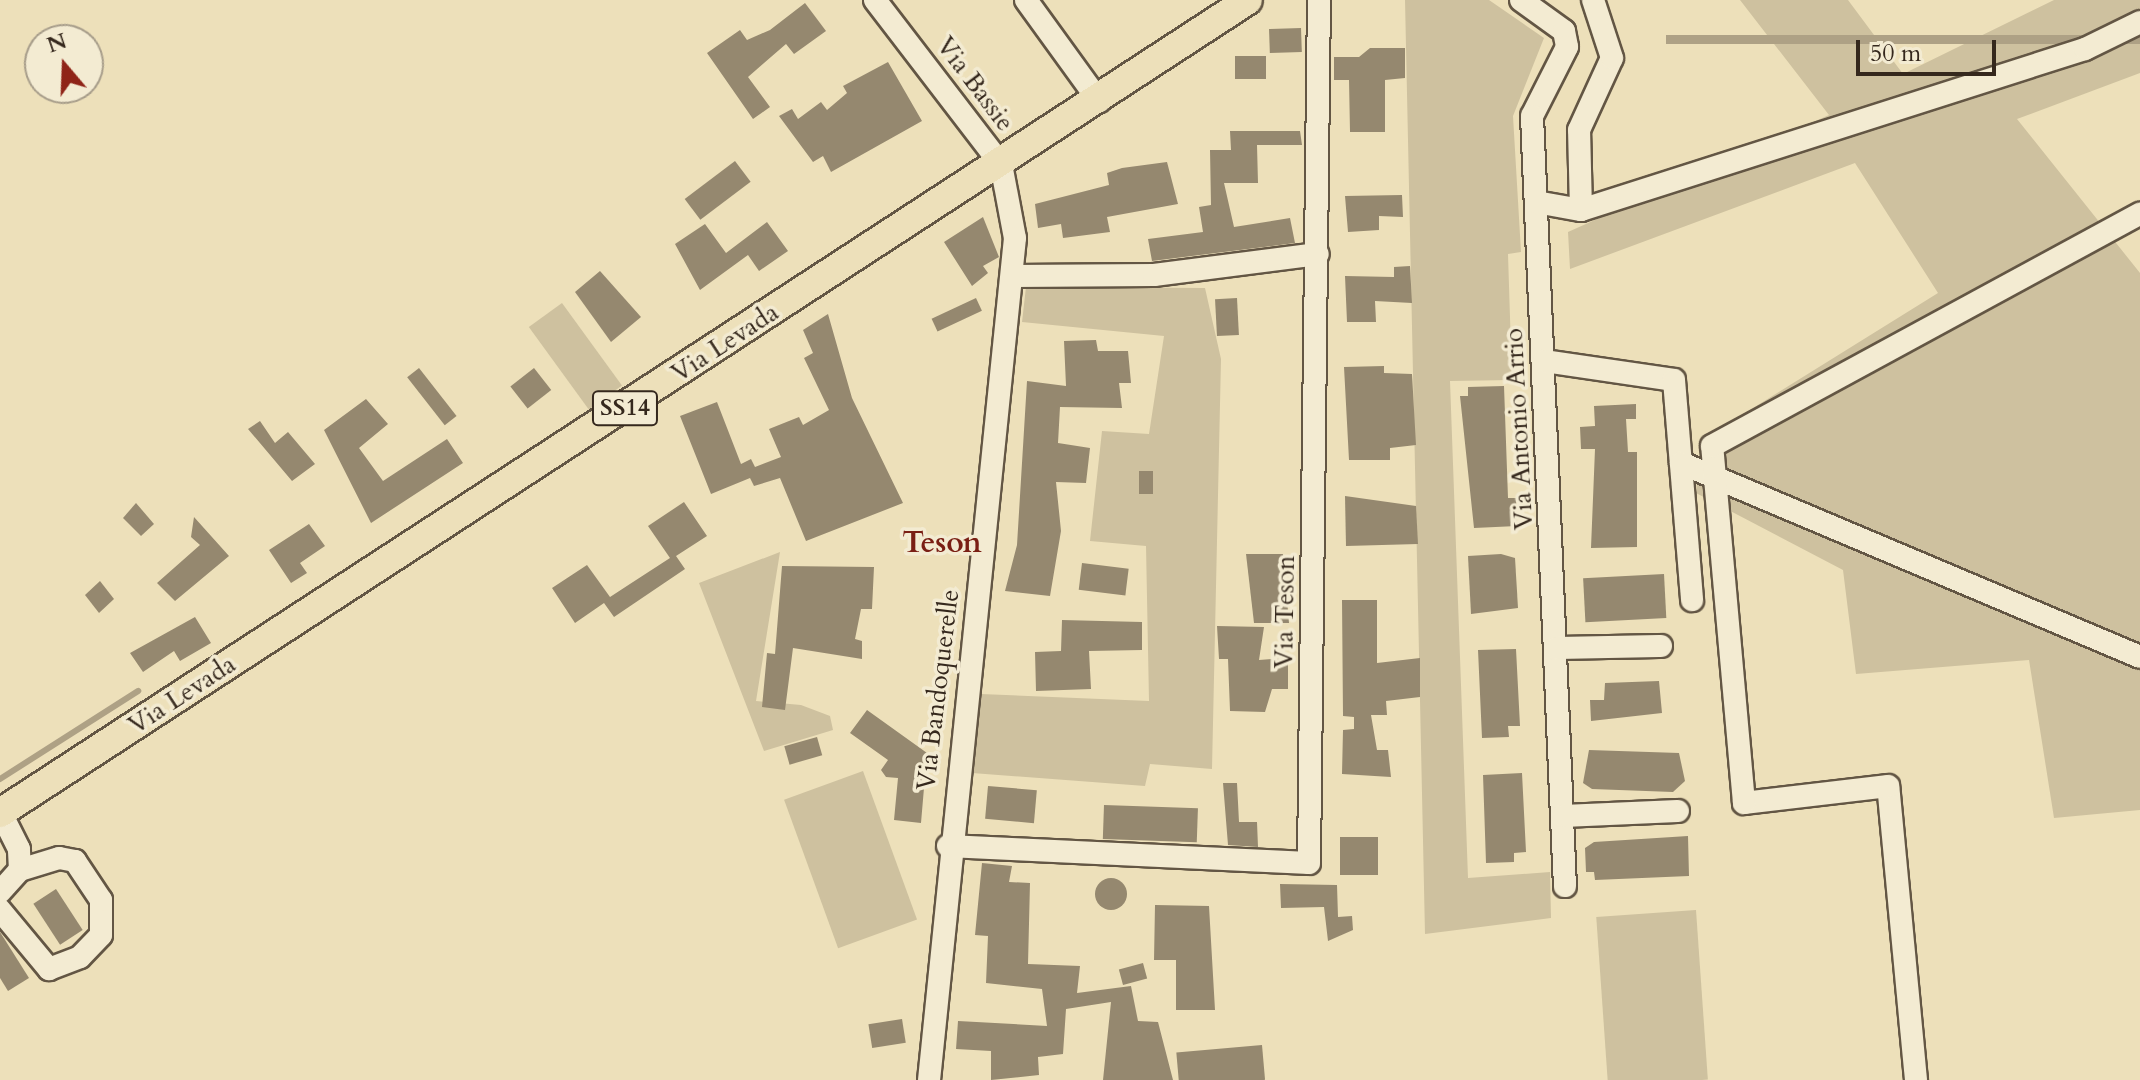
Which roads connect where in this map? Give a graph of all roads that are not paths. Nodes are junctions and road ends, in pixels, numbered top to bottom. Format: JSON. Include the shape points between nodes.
{"nodes":[{"id":1,"x":1026,"y":0,"type":"edge"},
{"id":2,"x":1248,"y":0,"type":"edge"},
{"id":3,"x":1319,"y":0,"type":"edge"},
{"id":4,"x":1521,"y":0,"type":"edge"},
{"id":5,"x":1593,"y":0,"type":"edge"},
{"id":6,"x":883,"y":3,"type":"edge"},
{"id":7,"x":2140,"y":22,"type":"edge"},
{"id":8,"x":1099,"y":101,"type":"junction"},
{"id":9,"x":1001,"y":164,"type":"junction"},
{"id":10,"x":1536,"y":202,"type":"junction"},
{"id":11,"x":1581,"y":210,"type":"junction"},
{"id":12,"x":2140,"y":214,"type":"edge"},
{"id":13,"x":1318,"y":254,"type":"junction"},
{"id":14,"x":1014,"y":276,"type":"junction"},
{"id":15,"x":1544,"y":361,"type":"junction"},
{"id":16,"x":1681,"y":463,"type":"junction"},
{"id":17,"x":1714,"y":475,"type":"junction"},
{"id":18,"x":1692,"y":600,"type":"dead end"},
{"id":19,"x":1661,"y":646,"type":"dead end"},
{"id":20,"x":1556,"y":648,"type":"junction"},
{"id":21,"x":2140,"y":657,"type":"edge"},
{"id":22,"x":1678,"y":811,"type":"dead end"},
{"id":23,"x":0,"y":813,"type":"edge"},
{"id":24,"x":1563,"y":816,"type":"junction"},
{"id":25,"x":948,"y":846,"type":"junction"},
{"id":26,"x":20,"y":870,"type":"junction"},
{"id":27,"x":1565,"y":886,"type":"dead end"},
{"id":28,"x":0,"y":892,"type":"edge"},
{"id":29,"x":0,"y":910,"type":"edge"},
{"id":30,"x":929,"y":1080,"type":"edge"},
{"id":31,"x":1916,"y":1080,"type":"edge"}],
"edges":[{"from":1,"to":8,"type":"street"},
{"from":2,"to":8,"type":"main road","name":"Via Levada","number":"SS14"},
{"from":3,"to":13,"type":"street","name":"Via Teson"},
{"from":4,"to":10,"type":"street","name":"Via Antonio Arrio","via":[[1564,31],[1567,47],[1532,116]]},
{"from":5,"to":11,"type":"street","via":[[1612,58],[1579,130]]},
{"from":6,"to":9,"type":"street","name":"Via Bassie"},
{"from":7,"to":11,"type":"street","via":[[2085,49]]},
{"from":8,"to":9,"type":"main road","name":"Via Levada","number":"SS14"},
{"from":9,"to":14,"type":"street","name":"Via Bandoquerelle","via":[[1011,200]]},
{"from":9,"to":23,"type":"main road","name":"Via Levada","number":"SS14"},
{"from":10,"to":11,"type":"street"},
{"from":10,"to":15,"type":"street","name":"Via Antonio Arrio"},
{"from":12,"to":17,"type":"street","via":[[1712,446]]},
{"from":13,"to":14,"type":"street","via":[[1154,275]]},
{"from":13,"to":25,"type":"street","name":"Via Teson","via":[[1309,863]]},
{"from":14,"to":25,"type":"street","name":"Via Bandoquerelle"},
{"from":15,"to":16,"type":"street","via":[[1674,380]]},
{"from":15,"to":20,"type":"street","name":"Via Antonio Arrio"},
{"from":16,"to":17,"type":"street"},
{"from":16,"to":18,"type":"street"},
{"from":17,"to":21,"type":"street"},
{"from":17,"to":31,"type":"street","via":[[1744,803],[1888,786]]},
{"from":19,"to":20,"type":"street"},
{"from":20,"to":24,"type":"street","name":"Via Antonio Arrio"},
{"from":22,"to":24,"type":"street"},
{"from":23,"to":26,"type":"street","via":[[19,849]]},
{"from":24,"to":27,"type":"street","name":"Via Antonio Arrio"},
{"from":25,"to":30,"type":"street","name":"Via Bandoquerelle"},
{"from":26,"to":28,"type":"street"},
{"from":26,"to":29,"type":"street","via":[[59,858],[75,861],[101,900],[101,935],[80,957],[49,969]]}]}
